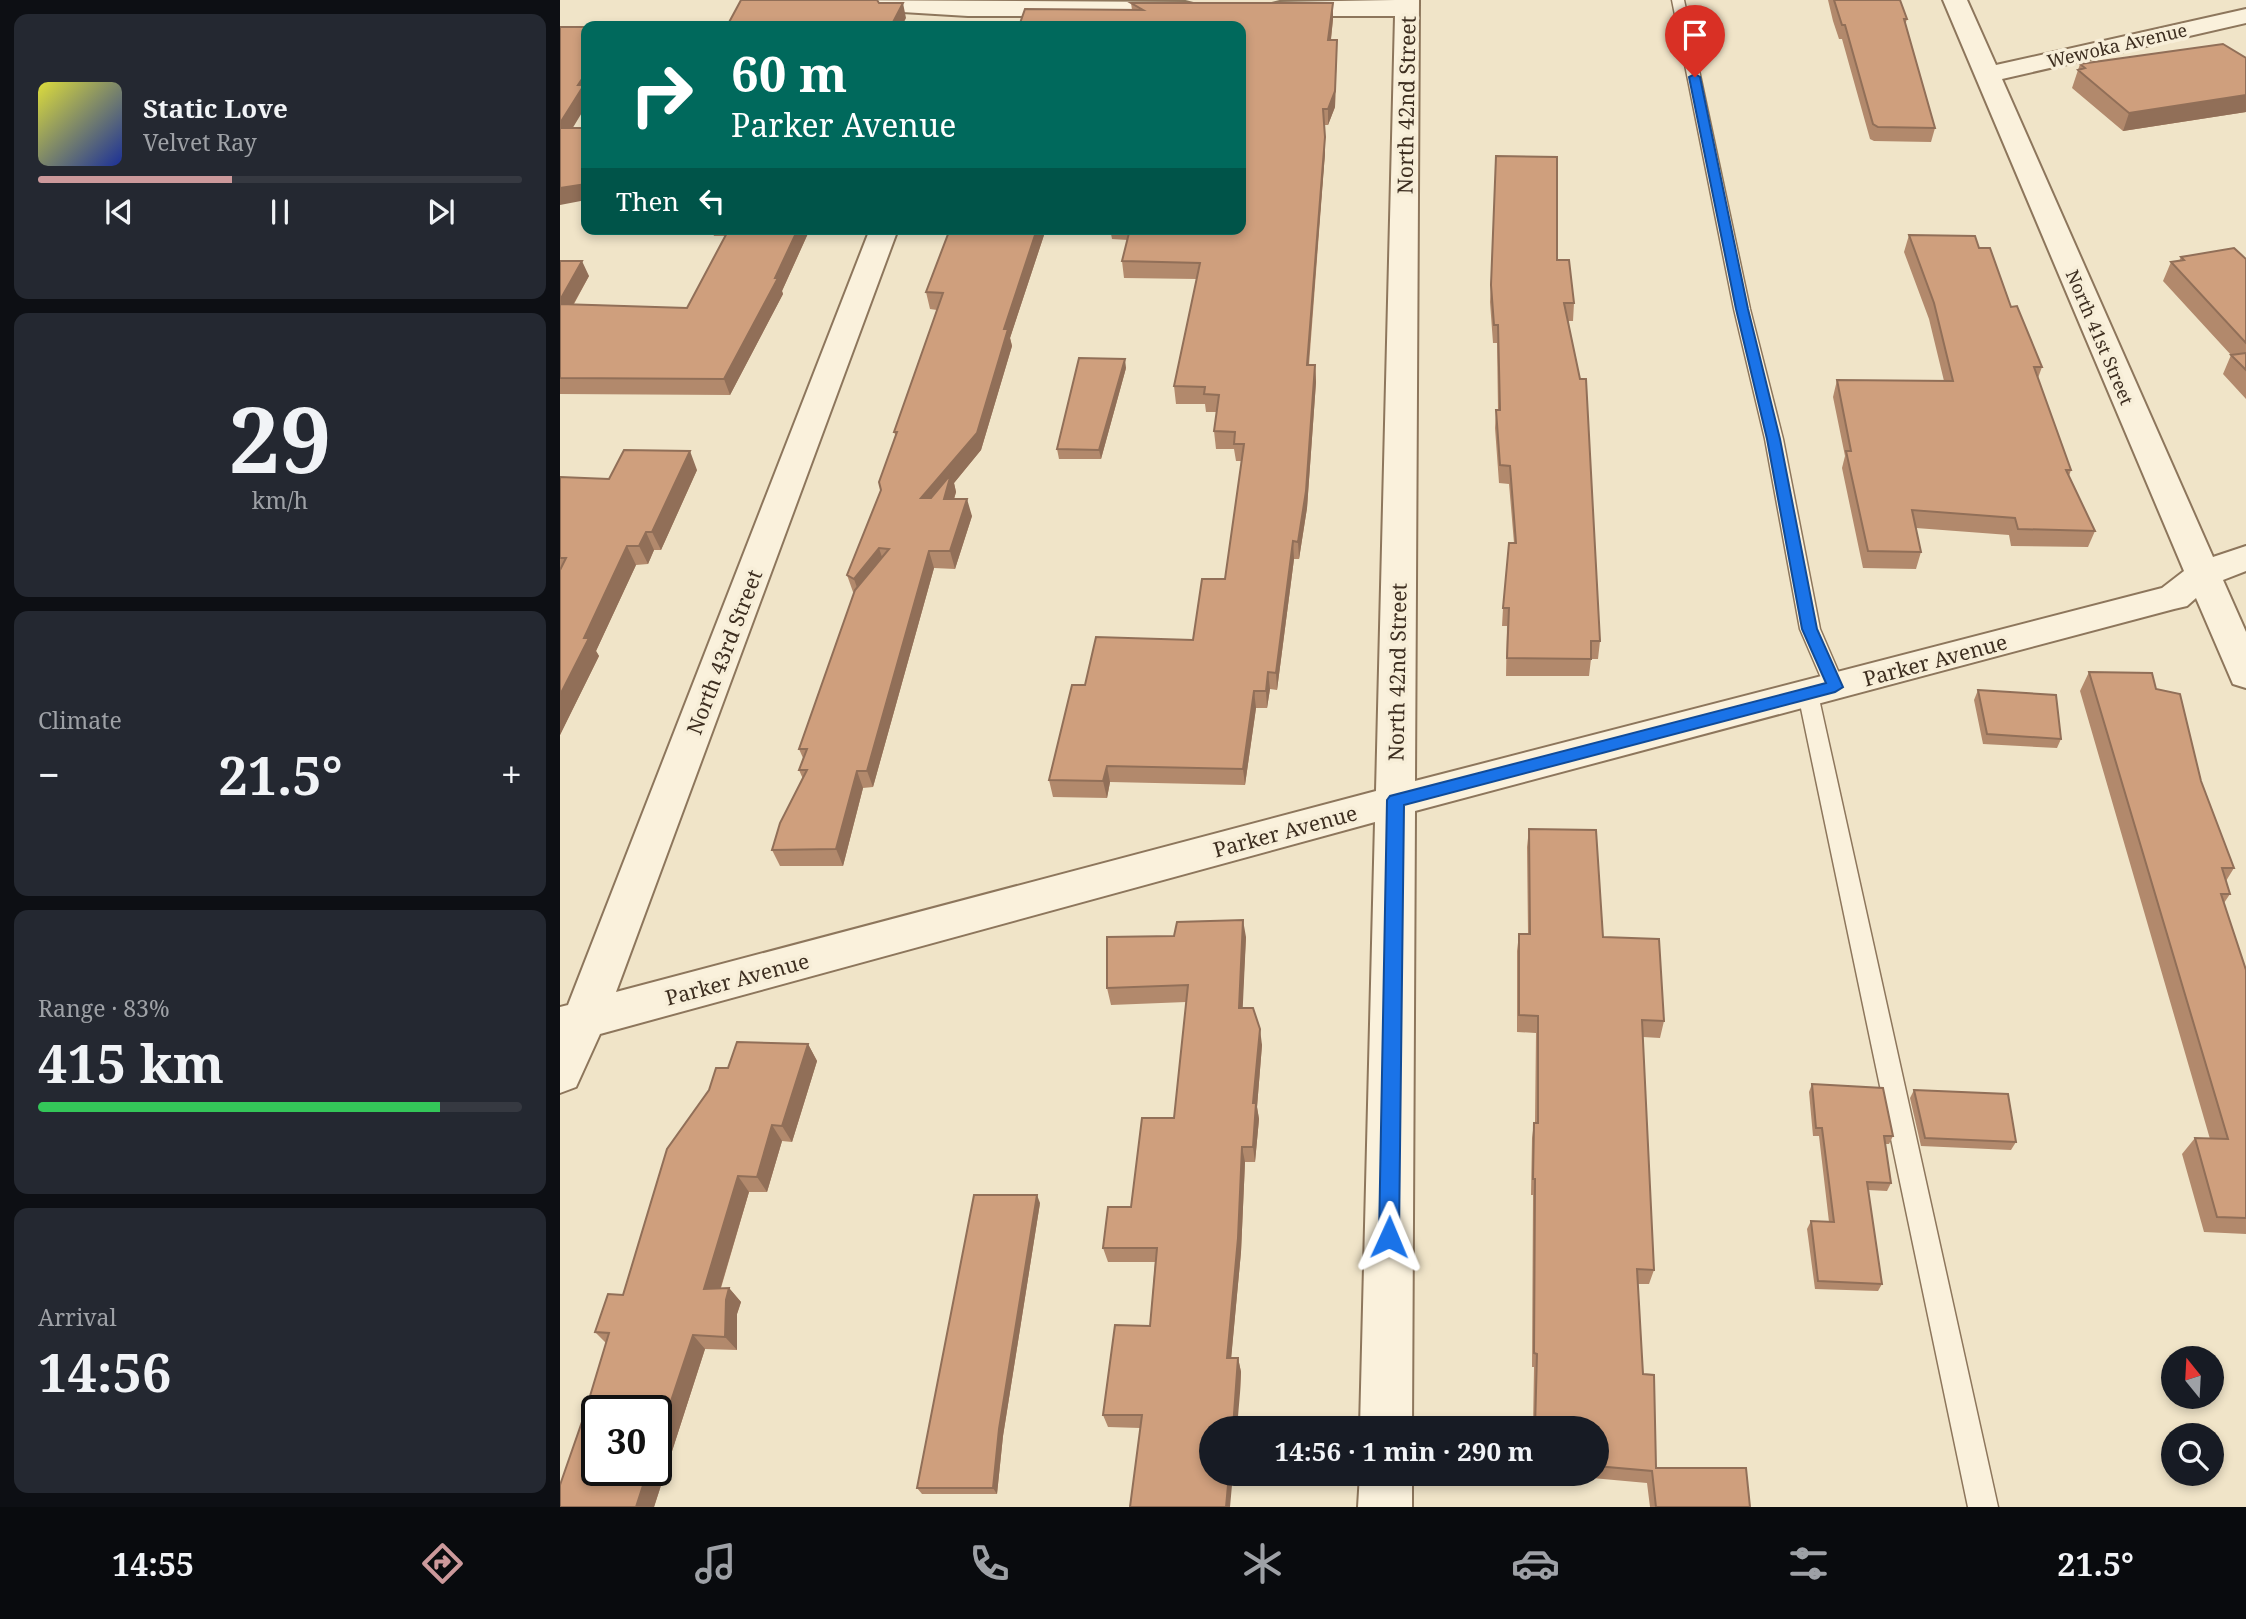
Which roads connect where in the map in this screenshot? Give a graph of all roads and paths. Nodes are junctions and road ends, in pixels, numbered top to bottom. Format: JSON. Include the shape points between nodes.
{"nodes":[{"id":1,"x":820,"y":0,"type":"edge"},
{"id":2,"x":1678,"y":0,"type":"edge"},
{"id":3,"x":1955,"y":0,"type":"edge"},
{"id":4,"x":1407,"y":5,"type":"edge"},
{"id":5,"x":1201,"y":9,"type":"edge"},
{"id":6,"x":1256,"y":9,"type":"edge"},
{"id":7,"x":966,"y":12,"type":"edge"},
{"id":8,"x":2246,"y":16,"type":"edge"},
{"id":9,"x":1987,"y":75,"type":"junction"},
{"id":10,"x":882,"y":235,"type":"edge"},
{"id":11,"x":2246,"y":558,"type":"edge"},
{"id":12,"x":2203,"y":574,"type":"junction"},
{"id":13,"x":2246,"y":674,"type":"edge"},
{"id":14,"x":1821,"y":690,"type":"junction"},
{"id":15,"x":1395,"y":800,"type":"junction"},
{"id":16,"x":572,"y":1023,"type":"edge"},
{"id":17,"x":560,"y":1073,"type":"edge"},
{"id":18,"x":1386,"y":1416,"type":"edge"},
{"id":19,"x":1386,"y":1486,"type":"edge"},
{"id":20,"x":1385,"y":1507,"type":"edge"},
{"id":21,"x":1983,"y":1507,"type":"edge"}],
"edges":[{"from":1,"to":7,"type":"street"},
{"from":2,"to":14,"type":"lane","via":[[1774,439]]},
{"from":3,"to":9,"type":"street","name":"North 41st Street"},
{"from":4,"to":6,"type":"street"},
{"from":4,"to":15,"type":"street","name":"North 42nd Street"},
{"from":5,"to":7,"type":"street"},
{"from":8,"to":9,"type":"street","name":"Wewoka Avenue"},
{"from":9,"to":12,"type":"street","name":"North 41st Street"},
{"from":10,"to":16,"type":"street","name":"North 43rd Street"},
{"from":11,"to":12,"type":"street","name":"Parker Avenue"},
{"from":12,"to":13,"type":"street","name":"North 41st Street"},
{"from":12,"to":14,"type":"street","name":"Parker Avenue","via":[[2174,597]]},
{"from":14,"to":15,"type":"street","name":"Parker Avenue"},
{"from":14,"to":21,"type":"lane"},
{"from":15,"to":16,"type":"street","name":"Parker Avenue"},
{"from":15,"to":18,"type":"street","name":"North 42nd Street"},
{"from":16,"to":17,"type":"street","name":"North 43rd Street"},
{"from":19,"to":20,"type":"street"}]}
